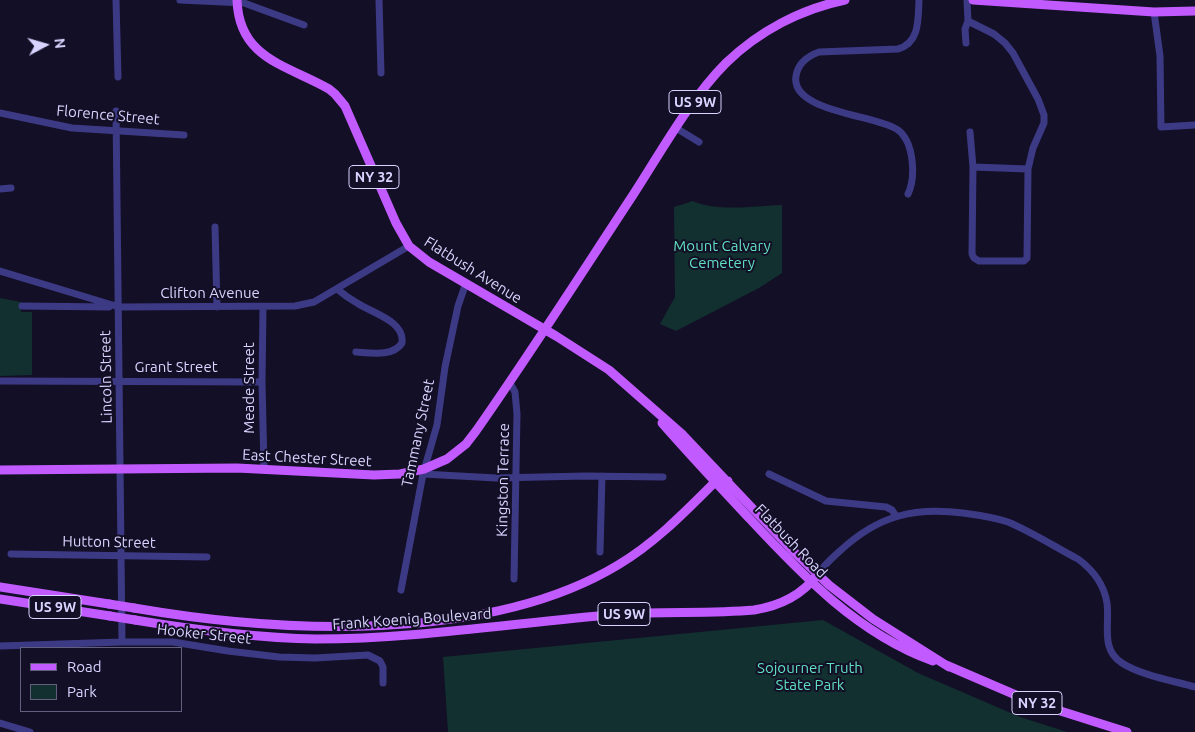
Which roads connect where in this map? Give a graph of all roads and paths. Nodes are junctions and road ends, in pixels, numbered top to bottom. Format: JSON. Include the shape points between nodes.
{"nodes":[{"id":1,"x":116,"y":0,"type":"edge"},
{"id":2,"x":180,"y":0,"type":"edge"},
{"id":3,"x":379,"y":0,"type":"edge"},
{"id":4,"x":845,"y":0,"type":"edge"},
{"id":5,"x":919,"y":0,"type":"edge"},
{"id":6,"x":966,"y":0,"type":"edge"},
{"id":7,"x":973,"y":0,"type":"edge"},
{"id":8,"x":237,"y":2,"type":"edge"},
{"id":9,"x":1195,"y":11,"type":"edge"},
{"id":10,"x":1154,"y":12,"type":"junction"},
{"id":11,"x":968,"y":21,"type":"junction"},
{"id":12,"x":304,"y":25,"type":"dead end"},
{"id":13,"x":966,"y":42,"type":"dead end"},
{"id":14,"x":380,"y":73,"type":"dead end"},
{"id":15,"x":118,"y":77,"type":"dead end"},
{"id":16,"x":116,"y":111,"type":"dead end"},
{"id":17,"x":0,"y":113,"type":"edge"},
{"id":18,"x":1195,"y":125,"type":"edge"},
{"id":19,"x":676,"y":128,"type":"junction"},
{"id":20,"x":116,"y":131,"type":"junction"},
{"id":21,"x":970,"y":132,"type":"dead end"},
{"id":22,"x":184,"y":135,"type":"dead end"},
{"id":23,"x":699,"y":142,"type":"dead end"},
{"id":24,"x":973,"y":167,"type":"junction"},
{"id":25,"x":1028,"y":169,"type":"junction"},
{"id":26,"x":11,"y":188,"type":"dead end"},
{"id":27,"x":0,"y":189,"type":"edge"},
{"id":28,"x":908,"y":194,"type":"dead end"},
{"id":29,"x":215,"y":227,"type":"dead end"},
{"id":30,"x":409,"y":246,"type":"junction"},
{"id":31,"x":0,"y":271,"type":"edge"},
{"id":32,"x":466,"y":283,"type":"junction"},
{"id":33,"x":337,"y":289,"type":"junction"},
{"id":34,"x":22,"y":306,"type":"dead end"},
{"id":35,"x":119,"y":307,"type":"junction"},
{"id":36,"x":217,"y":307,"type":"junction"},
{"id":37,"x":263,"y":307,"type":"junction"},
{"id":38,"x":545,"y":330,"type":"junction"},
{"id":39,"x":356,"y":352,"type":"dead end"},
{"id":40,"x":588,"y":356,"type":"joint"},
{"id":41,"x":0,"y":381,"type":"edge"},
{"id":42,"x":120,"y":381,"type":"junction"},
{"id":43,"x":262,"y":382,"type":"junction"},
{"id":44,"x":510,"y":383,"type":"junction"},
{"id":45,"x":640,"y":398,"type":"junction"},
{"id":46,"x":264,"y":469,"type":"junction"},
{"id":47,"x":0,"y":470,"type":"edge"},
{"id":48,"x":121,"y":470,"type":"junction"},
{"id":49,"x":423,"y":472,"type":"junction"},
{"id":50,"x":769,"y":474,"type":"dead end"},
{"id":51,"x":602,"y":476,"type":"junction"},
{"id":52,"x":517,"y":477,"type":"junction"},
{"id":53,"x":663,"y":477,"type":"dead end"},
{"id":54,"x":728,"y":481,"type":"junction"},
{"id":55,"x":715,"y":482,"type":"junction"},
{"id":56,"x":896,"y":516,"type":"junction"},
{"id":57,"x":600,"y":552,"type":"dead end"},
{"id":58,"x":11,"y":554,"type":"dead end"},
{"id":59,"x":122,"y":556,"type":"junction"},
{"id":60,"x":207,"y":558,"type":"dead end"},
{"id":61,"x":817,"y":575,"type":"junction"},
{"id":62,"x":514,"y":580,"type":"dead end"},
{"id":63,"x":811,"y":583,"type":"junction"},
{"id":64,"x":0,"y":587,"type":"edge"},
{"id":65,"x":401,"y":590,"type":"dead end"},
{"id":66,"x":0,"y":599,"type":"edge"},
{"id":67,"x":122,"y":642,"type":"junction"},
{"id":68,"x":0,"y":646,"type":"edge"},
{"id":69,"x":949,"y":667,"type":"junction"},
{"id":70,"x":383,"y":683,"type":"dead end"},
{"id":71,"x":1195,"y":687,"type":"edge"},
{"id":72,"x":0,"y":723,"type":"edge"},
{"id":73,"x":30,"y":732,"type":"edge"},
{"id":74,"x":1127,"y":732,"type":"edge"}],
"edges":[{"from":1,"to":15,"type":"street"},
{"from":2,"to":8,"type":"street"},
{"from":3,"to":14,"type":"street"},
{"from":4,"to":19,"type":"main road","number":"US 9W","via":[[792,18],[746,46],[714,77]]},
{"from":5,"to":28,"type":"street","via":[[915,35],[909,44],[898,49],[819,52],[801,64],[795,79],[799,91],[813,101],[890,126],[904,136],[909,143],[912,161]]},
{"from":6,"to":11,"type":"street"},
{"from":7,"to":10,"type":"main road"},
{"from":8,"to":12,"type":"street"},
{"from":8,"to":30,"type":"main road","name":"Flatbush Avenue","number":"NY 32","via":[[242,27],[257,50],[281,66],[329,89],[345,106],[384,198]]},
{"from":9,"to":10,"type":"main road"},
{"from":10,"to":18,"type":"street","via":[[1160,56],[1161,128]]},
{"from":11,"to":13,"type":"street"},
{"from":11,"to":25,"type":"street","via":[[1005,43],[1038,99],[1044,123]]},
{"from":16,"to":20,"type":"street","name":"Lincoln Street"},
{"from":17,"to":20,"type":"street","name":"Florence Street","via":[[72,128]]},
{"from":19,"to":23,"type":"street"},
{"from":19,"to":38,"type":"main road","number":"US 9W"},
{"from":20,"to":22,"type":"street","name":"Florence Street"},
{"from":20,"to":35,"type":"street","name":"Lincoln Street"},
{"from":21,"to":24,"type":"street"},
{"from":24,"to":25,"type":"street"},
{"from":24,"to":25,"type":"street","via":[[972,254],[979,260],[1004,261],[1024,261],[1027,258]]},
{"from":26,"to":27,"type":"street"},
{"from":29,"to":36,"type":"street"},
{"from":30,"to":32,"type":"main road","name":"Flatbush Avenue","number":"NY 32","via":[[429,262]]},
{"from":30,"to":33,"type":"street","name":"Clifton Avenue"},
{"from":31,"to":35,"type":"street","name":"Clifton Avenue"},
{"from":32,"to":38,"type":"main road","name":"Flatbush Avenue","number":"NY 32"},
{"from":32,"to":49,"type":"street","name":"Tammany Street","via":[[458,306],[436,425]]},
{"from":33,"to":37,"type":"street","name":"Clifton Avenue","via":[[303,305]]},
{"from":33,"to":39,"type":"street","via":[[386,318],[402,334],[401,346],[391,352]]},
{"from":34,"to":35,"type":"street"},
{"from":35,"to":36,"type":"street","name":"Clifton Avenue"},
{"from":35,"to":42,"type":"street","name":"Lincoln Street"},
{"from":36,"to":37,"type":"street","name":"Clifton Avenue"},
{"from":37,"to":43,"type":"street","name":"Meade Street"},
{"from":38,"to":40,"type":"main road","name":"Flatbush Avenue"},
{"from":38,"to":44,"type":"main road","name":"East Chester Street"},
{"from":40,"to":45,"type":"main road","name":"Flatbush Road"},
{"from":41,"to":42,"type":"street","name":"Grant Street"},
{"from":42,"to":43,"type":"street","name":"Grant Street"},
{"from":42,"to":48,"type":"street","name":"Lincoln Street"},
{"from":43,"to":46,"type":"street","name":"Meade Street"},
{"from":44,"to":49,"type":"main road","name":"East Chester Street","via":[[466,444]]},
{"from":44,"to":52,"type":"street","name":"Kingston Terrace","via":[[517,404]]},
{"from":45,"to":54,"type":"main road","name":"Flatbush Road"},
{"from":45,"to":55,"type":"main road","name":"Flatbush Road"},
{"from":46,"to":48,"type":"main road","name":"East Chester Street"},
{"from":46,"to":49,"type":"main road","name":"East Chester Street","via":[[383,475]]},
{"from":47,"to":48,"type":"main road","name":"East Chester Street"},
{"from":48,"to":59,"type":"street","name":"Lincoln Street"},
{"from":49,"to":52,"type":"street","name":"East Chester Street"},
{"from":49,"to":65,"type":"street","name":"Tammany Street"},
{"from":50,"to":56,"type":"street","via":[[826,501],[886,507]]},
{"from":51,"to":52,"type":"street","name":"East Chester Street"},
{"from":51,"to":53,"type":"street","name":"East Chester Street"},
{"from":51,"to":57,"type":"street"},
{"from":52,"to":62,"type":"street","name":"Kingston Terrace"},
{"from":54,"to":55,"type":"main road"},
{"from":54,"to":61,"type":"main road","name":"Flatbush Road"},
{"from":55,"to":63,"type":"main road","name":"Flatbush Road","number":"NY 32"},
{"from":55,"to":64,"type":"main road","name":"Frank Koenig Boulevard","number":"US 9W","bridge":true,"via":[[654,540],[592,580],[522,604],[464,617],[354,626],[237,622]]},
{"from":56,"to":61,"type":"street","via":[[860,534]]},
{"from":56,"to":71,"type":"street","via":[[922,511],[985,516],[1023,529],[1078,559],[1101,583],[1107,601],[1107,635],[1113,655],[1132,669]]},
{"from":58,"to":59,"type":"street","name":"Hutton Street"},
{"from":59,"to":60,"type":"street","name":"Hutton Street"},
{"from":59,"to":67,"type":"street","name":"Lincoln Street"},
{"from":61,"to":63,"type":"main road","name":"Frank Koenig Boulevard","number":"US 9W"},
{"from":61,"to":69,"type":"main road","name":"Flatbush Road","number":"NY 32","via":[[862,611]]},
{"from":63,"to":66,"type":"main road","name":"Frank Koenig Boulevard","number":"US 9W","bridge":true,"via":[[784,601],[754,610],[631,614],[376,637],[316,639],[206,631]]},
{"from":63,"to":69,"type":"main road","name":"Flatbush Road","number":"NY 32","via":[[844,611],[879,634]]},
{"from":67,"to":68,"type":"street","name":"Hooker Street"},
{"from":67,"to":70,"type":"street","name":"Hooker Street","via":[[173,642],[279,657],[368,656],[380,660]]},
{"from":69,"to":74,"type":"main road","name":"Flatbush Road","number":"NY 32","via":[[1026,699]]},
{"from":72,"to":73,"type":"street"}]}
